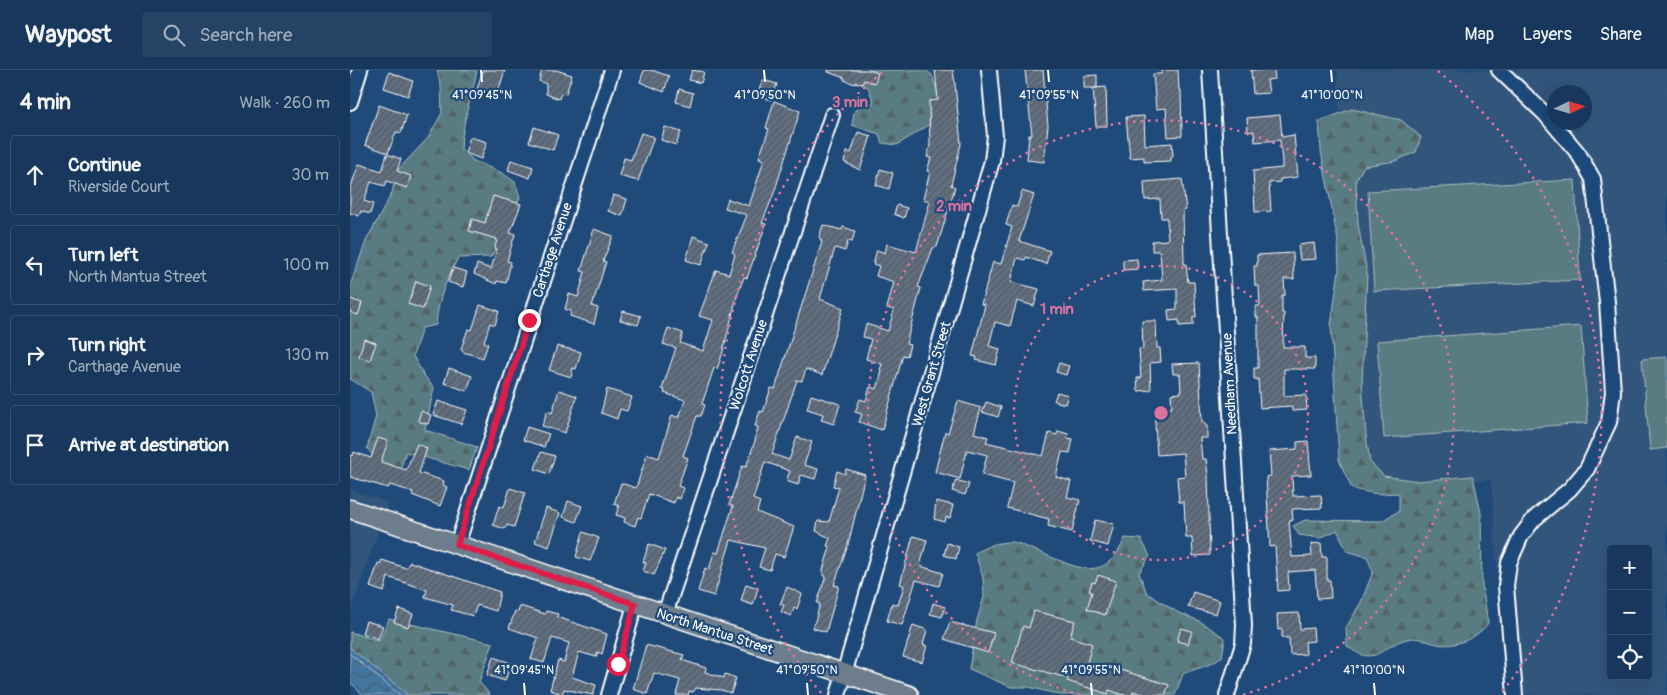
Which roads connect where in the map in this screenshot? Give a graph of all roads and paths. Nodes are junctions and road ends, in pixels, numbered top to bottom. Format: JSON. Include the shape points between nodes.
{"nodes":[{"id":1,"x":360,"y":70,"type":"edge"},
{"id":2,"x":612,"y":70,"type":"edge"},
{"id":3,"x":989,"y":70,"type":"edge"},
{"id":4,"x":1210,"y":70,"type":"edge"},
{"id":5,"x":1499,"y":70,"type":"edge"},
{"id":6,"x":350,"y":102,"type":"edge"},
{"id":7,"x":832,"y":115,"type":"dead end"},
{"id":8,"x":350,"y":509,"type":"edge"},
{"id":9,"x":457,"y":545,"type":"junction"},
{"id":10,"x":635,"y":604,"type":"junction"},
{"id":11,"x":665,"y":614,"type":"junction"},
{"id":12,"x":845,"y":674,"type":"junction"},
{"id":13,"x":609,"y":695,"type":"edge"},
{"id":14,"x":838,"y":695,"type":"edge"},
{"id":15,"x":909,"y":695,"type":"edge"},
{"id":16,"x":1227,"y":695,"type":"edge"},
{"id":17,"x":1514,"y":695,"type":"edge"}],
"edges":[{"from":1,"to":6,"type":"street"},
{"from":2,"to":9,"type":"street","name":"Carthage Avenue"},
{"from":3,"to":12,"type":"street","name":"West Grant Street","via":[[995,136],[992,161]]},
{"from":4,"to":16,"type":"street","name":"Needham Avenue","via":[[1244,625],[1243,644]]},
{"from":5,"to":17,"type":"street","via":[[1545,114],[1578,153],[1593,179],[1613,392],[1609,422],[1587,470],[1534,519],[1521,536],[1509,563],[1506,586]]},
{"from":7,"to":11,"type":"street","name":"Wolcott Avenue"},
{"from":8,"to":9,"type":"main road","name":"North Mantua Street"},
{"from":9,"to":10,"type":"main road","name":"North Mantua Street"},
{"from":10,"to":11,"type":"main road","name":"North Mantua Street"},
{"from":10,"to":13,"type":"street"},
{"from":11,"to":12,"type":"main road","name":"North Mantua Street"},
{"from":12,"to":14,"type":"street","name":"West Grant Street"},
{"from":12,"to":15,"type":"main road","name":"North Mantua Street"}]}
